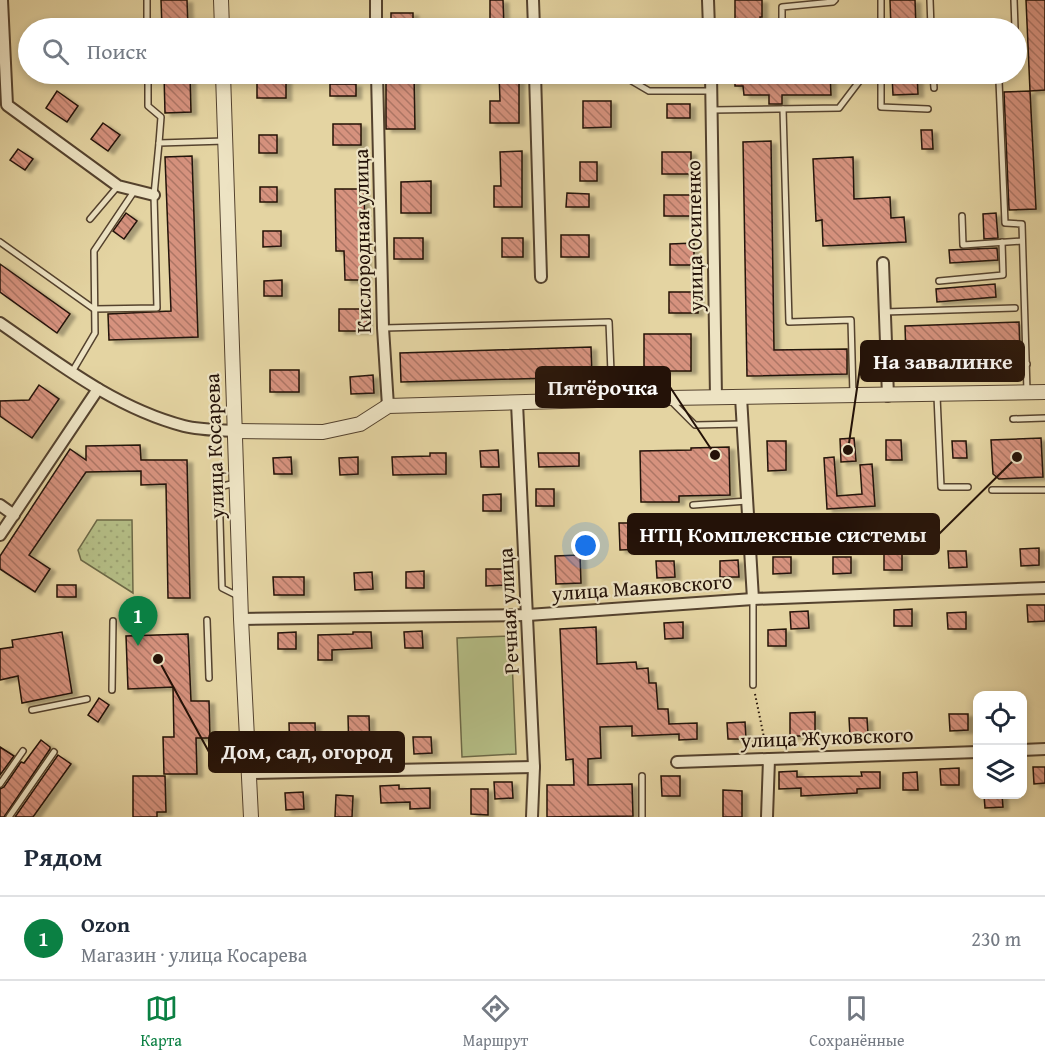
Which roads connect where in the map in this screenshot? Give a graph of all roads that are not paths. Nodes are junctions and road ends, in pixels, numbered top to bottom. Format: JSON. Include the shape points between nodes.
{"nodes":[{"id":1,"x":2,"y":0,"type":"edge"},
{"id":2,"x":147,"y":0,"type":"edge"},
{"id":3,"x":221,"y":0,"type":"edge"},
{"id":4,"x":376,"y":0,"type":"edge"},
{"id":5,"x":533,"y":0,"type":"edge"},
{"id":6,"x":708,"y":0,"type":"edge"},
{"id":7,"x":835,"y":0,"type":"edge"},
{"id":8,"x":881,"y":0,"type":"edge"},
{"id":9,"x":930,"y":0,"type":"edge"},
{"id":10,"x":1014,"y":0,"type":"edge"},
{"id":11,"x":147,"y":18,"type":"edge"},
{"id":12,"x":222,"y":18,"type":"edge"},
{"id":13,"x":376,"y":18,"type":"edge"},
{"id":14,"x":534,"y":18,"type":"edge"},
{"id":15,"x":709,"y":18,"type":"edge"},
{"id":16,"x":782,"y":18,"type":"edge"},
{"id":17,"x":881,"y":18,"type":"edge"},
{"id":18,"x":931,"y":18,"type":"edge"},
{"id":19,"x":1015,"y":18,"type":"edge"},
{"id":20,"x":2,"y":31,"type":"edge"},
{"id":21,"x":148,"y":84,"type":"edge"},
{"id":22,"x":223,"y":84,"type":"edge"},
{"id":23,"x":377,"y":84,"type":"edge"},
{"id":24,"x":535,"y":84,"type":"edge"},
{"id":25,"x":637,"y":84,"type":"edge"},
{"id":26,"x":711,"y":84,"type":"edge"},
{"id":27,"x":857,"y":84,"type":"edge"},
{"id":28,"x":881,"y":84,"type":"edge"},
{"id":29,"x":934,"y":84,"type":"edge"},
{"id":30,"x":999,"y":84,"type":"edge"},
{"id":31,"x":934,"y":88,"type":"dead end"},
{"id":32,"x":711,"y":91,"type":"junction"},
{"id":33,"x":927,"y":108,"type":"dead end"},
{"id":34,"x":783,"y":109,"type":"junction"},
{"id":35,"x":712,"y":110,"type":"junction"},
{"id":36,"x":225,"y":141,"type":"junction"},
{"id":37,"x":159,"y":143,"type":"junction"},
{"id":38,"x":118,"y":186,"type":"junction"},
{"id":39,"x":135,"y":190,"type":"junction"},
{"id":40,"x":154,"y":195,"type":"junction"},
{"id":41,"x":962,"y":216,"type":"dead end"},
{"id":42,"x":90,"y":219,"type":"dead end"},
{"id":43,"x":1022,"y":241,"type":"junction"},
{"id":44,"x":0,"y":242,"type":"edge"},
{"id":45,"x":1002,"y":242,"type":"junction"},
{"id":46,"x":883,"y":263,"type":"dead end"},
{"id":47,"x":541,"y":278,"type":"dead end"},
{"id":48,"x":939,"y":281,"type":"dead end"},
{"id":49,"x":1015,"y":308,"type":"dead end"},
{"id":50,"x":94,"y":309,"type":"junction"},
{"id":51,"x":884,"y":312,"type":"junction"},
{"id":52,"x":0,"y":323,"type":"edge"},
{"id":53,"x":383,"y":328,"type":"junction"},
{"id":54,"x":1027,"y":364,"type":"junction"},
{"id":55,"x":887,"y":369,"type":"junction"},
{"id":56,"x":72,"y":372,"type":"junction"},
{"id":57,"x":98,"y":390,"type":"junction"},
{"id":58,"x":1027,"y":392,"type":"junction"},
{"id":59,"x":1045,"y":392,"type":"edge"},
{"id":60,"x":936,"y":395,"type":"junction"},
{"id":61,"x":888,"y":396,"type":"junction"},
{"id":62,"x":716,"y":397,"type":"junction"},
{"id":63,"x":741,"y":397,"type":"junction"},
{"id":64,"x":853,"y":397,"type":"junction"},
{"id":65,"x":668,"y":398,"type":"junction"},
{"id":66,"x":612,"y":400,"type":"junction"},
{"id":67,"x":517,"y":403,"type":"junction"},
{"id":68,"x":388,"y":406,"type":"junction"},
{"id":69,"x":1045,"y":418,"type":"edge"},
{"id":70,"x":1013,"y":419,"type":"dead end"},
{"id":71,"x":742,"y":424,"type":"junction"},
{"id":72,"x":235,"y":431,"type":"junction"},
{"id":73,"x":968,"y":487,"type":"dead end"},
{"id":74,"x":992,"y":490,"type":"dead end"},
{"id":75,"x":1045,"y":490,"type":"edge"},
{"id":76,"x":747,"y":501,"type":"junction"},
{"id":77,"x":0,"y":505,"type":"edge"},
{"id":78,"x":693,"y":505,"type":"dead end"},
{"id":79,"x":14,"y":515,"type":"junction"},
{"id":80,"x":0,"y":535,"type":"edge"},
{"id":81,"x":1045,"y":588,"type":"edge"},
{"id":82,"x":753,"y":599,"type":"junction"},
{"id":83,"x":528,"y":615,"type":"junction"},
{"id":84,"x":241,"y":619,"type":"junction"},
{"id":85,"x":207,"y":620,"type":"dead end"},
{"id":86,"x":113,"y":621,"type":"dead end"},
{"id":87,"x":209,"y":678,"type":"dead end"},
{"id":88,"x":753,"y":685,"type":"road end"},
{"id":89,"x":112,"y":690,"type":"dead end"},
{"id":90,"x":87,"y":699,"type":"dead end"},
{"id":91,"x":32,"y":710,"type":"dead end"},
{"id":92,"x":1045,"y":749,"type":"edge"},
{"id":93,"x":1027,"y":750,"type":"edge"},
{"id":94,"x":23,"y":751,"type":"dead end"},
{"id":95,"x":54,"y":752,"type":"dead end"},
{"id":96,"x":973,"y":752,"type":"edge"},
{"id":97,"x":769,"y":759,"type":"junction"},
{"id":98,"x":677,"y":762,"type":"dead end"},
{"id":99,"x":534,"y":767,"type":"junction"},
{"id":100,"x":250,"y":773,"type":"junction"},
{"id":101,"x":642,"y":776,"type":"dead end"},
{"id":102,"x":0,"y":784,"type":"edge"},
{"id":103,"x":9,"y":817,"type":"edge"},
{"id":104,"x":251,"y":817,"type":"edge"},
{"id":105,"x":532,"y":817,"type":"edge"},
{"id":106,"x":642,"y":817,"type":"edge"},
{"id":107,"x":767,"y":817,"type":"edge"}],
"edges":[{"from":1,"to":20,"type":"street"},
{"from":2,"to":11,"type":"lane"},
{"from":3,"to":12,"type":"street"},
{"from":4,"to":13,"type":"street"},
{"from":5,"to":14,"type":"street"},
{"from":6,"to":15,"type":"street"},
{"from":7,"to":16,"type":"lane","via":[[782,7]]},
{"from":8,"to":17,"type":"lane"},
{"from":9,"to":18,"type":"lane"},
{"from":10,"to":19,"type":"lane"},
{"from":20,"to":38,"type":"street","via":[[7,105]]},
{"from":21,"to":37,"type":"lane","via":[[148,106],[160,117]]},
{"from":22,"to":36,"type":"street","name":"улица Косарева"},
{"from":23,"to":53,"type":"street","name":"Кислородная улица"},
{"from":24,"to":47,"type":"street"},
{"from":25,"to":32,"type":"lane","via":[[649,91]]},
{"from":26,"to":32,"type":"street","name":"улица Осипенко"},
{"from":27,"to":34,"type":"lane","via":[[839,108]]},
{"from":28,"to":33,"type":"lane","via":[[880,107]]},
{"from":29,"to":31,"type":"lane"},
{"from":30,"to":43,"type":"lane","via":[[1005,223],[1022,224]]},
{"from":32,"to":35,"type":"street","name":"улица Осипенко"},
{"from":34,"to":35,"type":"lane"},
{"from":34,"to":64,"type":"lane","via":[[789,322],[851,320]]},
{"from":35,"to":62,"type":"street","name":"улица Осипенко"},
{"from":36,"to":37,"type":"lane"},
{"from":36,"to":72,"type":"street","name":"улица Косарева"},
{"from":37,"to":40,"type":"lane"},
{"from":38,"to":39,"type":"street"},
{"from":38,"to":42,"type":"lane"},
{"from":39,"to":40,"type":"street"},
{"from":39,"to":50,"type":"lane","via":[[94,251]]},
{"from":40,"to":50,"type":"lane","via":[[157,308]]},
{"from":41,"to":45,"type":"lane","via":[[963,244]]},
{"from":43,"to":45,"type":"lane"},
{"from":43,"to":54,"type":"lane"},
{"from":44,"to":50,"type":"lane"},
{"from":45,"to":48,"type":"lane","via":[[1003,275]]},
{"from":46,"to":51,"type":"street"},
{"from":49,"to":51,"type":"lane"},
{"from":50,"to":56,"type":"lane","via":[[95,333]]},
{"from":51,"to":55,"type":"street"},
{"from":52,"to":56,"type":"street"},
{"from":53,"to":66,"type":"lane","via":[[609,322]]},
{"from":53,"to":68,"type":"street","name":"Кислородная улица"},
{"from":54,"to":55,"type":"lane"},
{"from":54,"to":58,"type":"lane"},
{"from":55,"to":61,"type":"street"},
{"from":56,"to":57,"type":"street"},
{"from":57,"to":72,"type":"street","via":[[132,408],[186,426]]},
{"from":57,"to":79,"type":"street"},
{"from":58,"to":59,"type":"street"},
{"from":58,"to":60,"type":"street"},
{"from":60,"to":61,"type":"street"},
{"from":60,"to":73,"type":"lane","via":[[941,487]]},
{"from":61,"to":64,"type":"street"},
{"from":62,"to":63,"type":"street"},
{"from":62,"to":65,"type":"street"},
{"from":63,"to":64,"type":"street"},
{"from":63,"to":71,"type":"street"},
{"from":65,"to":66,"type":"street"},
{"from":65,"to":71,"type":"lane","via":[[695,425]]},
{"from":66,"to":67,"type":"street"},
{"from":67,"to":68,"type":"street"},
{"from":67,"to":83,"type":"street","name":"Речная улица"},
{"from":68,"to":72,"type":"street","via":[[360,424],[323,432]]},
{"from":69,"to":70,"type":"lane"},
{"from":71,"to":76,"type":"street"},
{"from":72,"to":84,"type":"street","name":"улица Косарева"},
{"from":74,"to":75,"type":"lane"},
{"from":76,"to":78,"type":"lane"},
{"from":76,"to":82,"type":"street"},
{"from":77,"to":79,"type":"street"},
{"from":79,"to":80,"type":"street"},
{"from":81,"to":82,"type":"street","name":"улица Маяковского"},
{"from":82,"to":83,"type":"street","name":"улица Маяковского"},
{"from":82,"to":88,"type":"lane"},
{"from":83,"to":84,"type":"street","name":"улица Маяковского"},
{"from":83,"to":99,"type":"street","name":"Речная улица"},
{"from":84,"to":100,"type":"street","name":"улица Косарева"},
{"from":85,"to":87,"type":"lane"},
{"from":86,"to":89,"type":"lane"},
{"from":90,"to":91,"type":"lane"},
{"from":92,"to":93,"type":"street"},
{"from":94,"to":102,"type":"lane"},
{"from":95,"to":103,"type":"lane"},
{"from":96,"to":97,"type":"street","name":"улица Жуковского"},
{"from":97,"to":98,"type":"street","name":"улица Жуковского"},
{"from":97,"to":107,"type":"street"},
{"from":99,"to":100,"type":"street"},
{"from":99,"to":105,"type":"street","name":"Речная улица"},
{"from":100,"to":104,"type":"street","name":"улица Косарева"},
{"from":101,"to":106,"type":"lane"}]}
